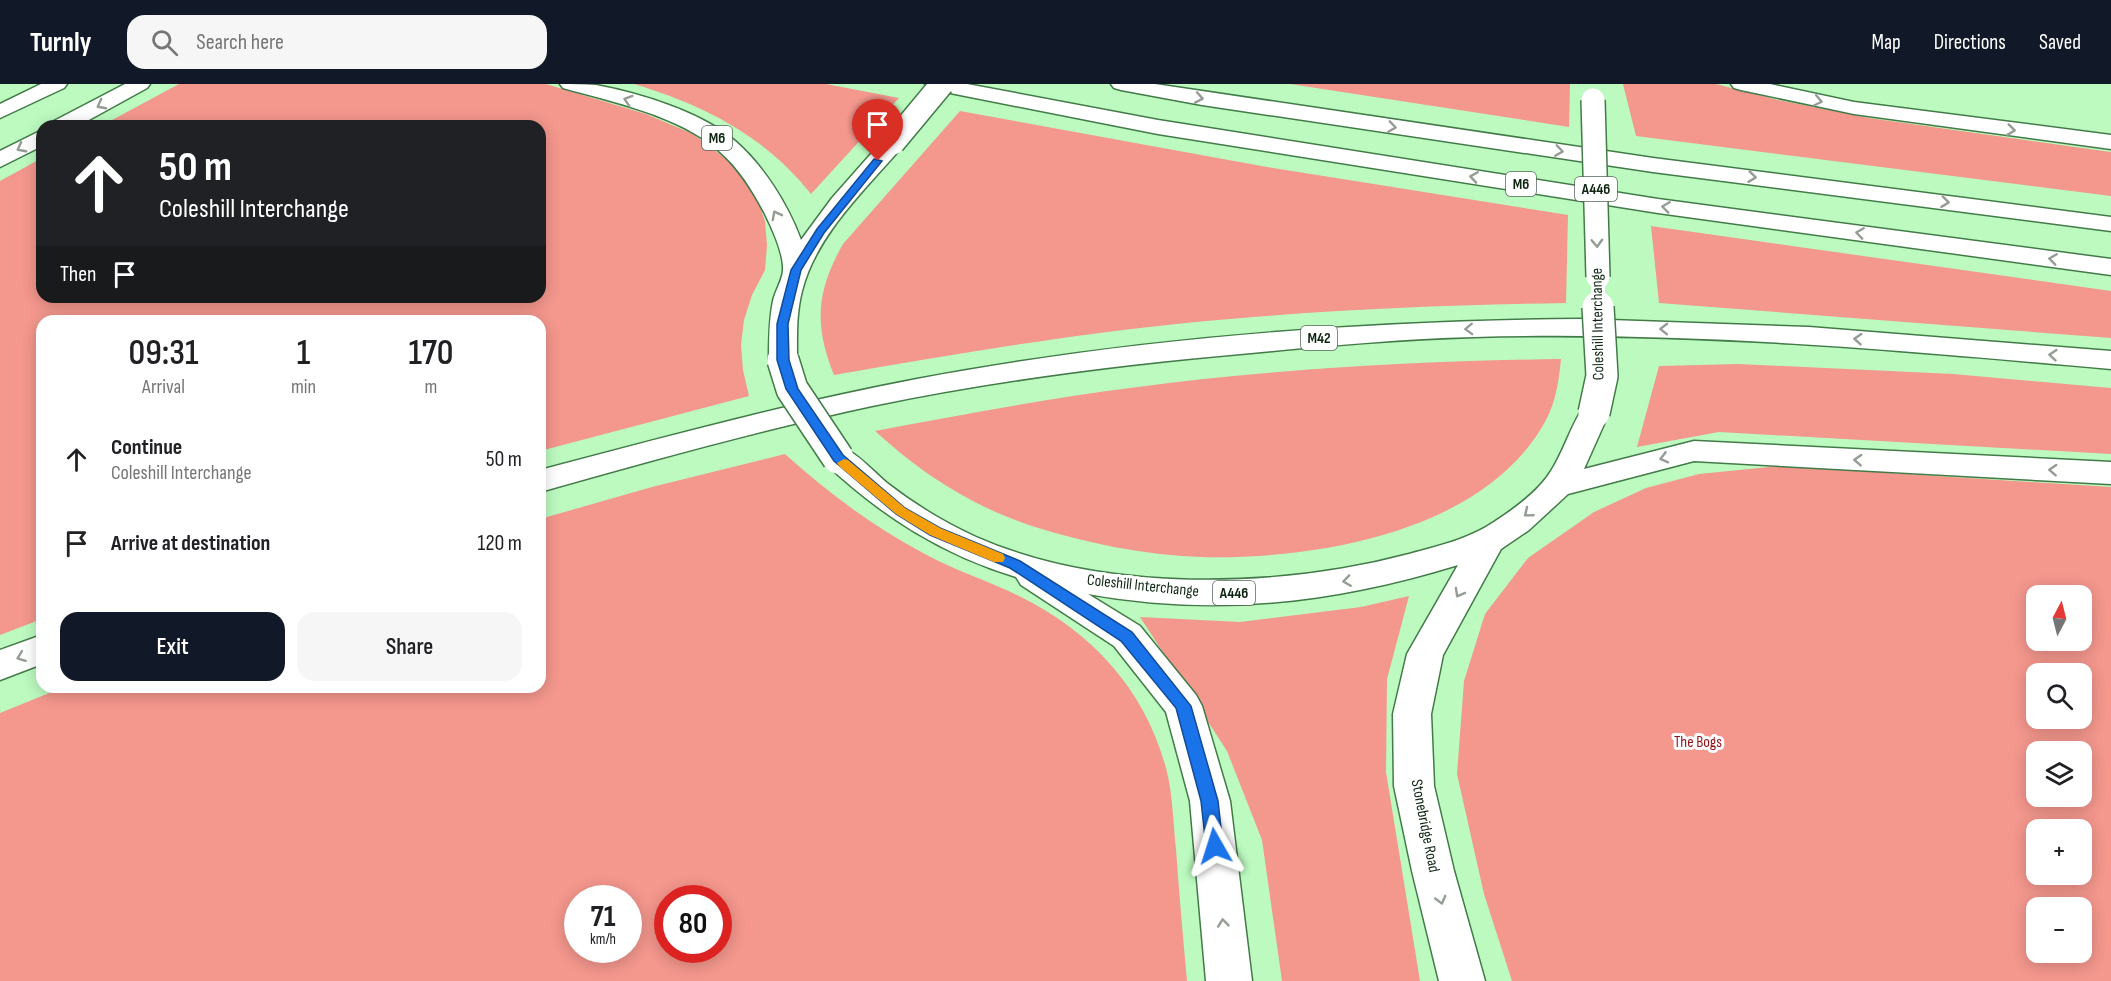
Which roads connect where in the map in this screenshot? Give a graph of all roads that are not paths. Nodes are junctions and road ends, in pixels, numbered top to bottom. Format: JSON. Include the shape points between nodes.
{"nodes":[{"id":1,"x":57,"y":84,"type":"edge"},
{"id":2,"x":140,"y":84,"type":"edge"},
{"id":3,"x":570,"y":84,"type":"edge"},
{"id":4,"x":935,"y":84,"type":"edge"},
{"id":5,"x":942,"y":84,"type":"edge"},
{"id":6,"x":1121,"y":84,"type":"edge"},
{"id":7,"x":1741,"y":84,"type":"edge"},
{"id":8,"x":1593,"y":92,"type":"edge"},
{"id":9,"x":0,"y":112,"type":"edge"},
{"id":10,"x":73,"y":120,"type":"edge"},
{"id":11,"x":36,"y":140,"type":"edge"},
{"id":12,"x":2111,"y":142,"type":"edge"},
{"id":13,"x":0,"y":160,"type":"edge"},
{"id":14,"x":2111,"y":224,"type":"edge"},
{"id":15,"x":2111,"y":267,"type":"edge"},
{"id":16,"x":796,"y":270,"type":"junction"},
{"id":17,"x":2111,"y":360,"type":"edge"},
{"id":18,"x":2111,"y":473,"type":"edge"},
{"id":19,"x":546,"y":479,"type":"edge"},
{"id":20,"x":1557,"y":486,"type":"junction"},
{"id":21,"x":1488,"y":542,"type":"junction"},
{"id":22,"x":1015,"y":564,"type":"junction"},
{"id":23,"x":36,"y":651,"type":"edge"},
{"id":24,"x":0,"y":665,"type":"edge"},
{"id":25,"x":1229,"y":981,"type":"edge"},
{"id":26,"x":1462,"y":981,"type":"edge"}],
"edges":[{"from":1,"to":9,"type":"highway"},
{"from":2,"to":10,"type":"highway","one_way":true},
{"from":16,"to":3,"type":"highway","number":"M6","one_way":true,"via":[[787,237],[771,207],[745,165],[718,138],[672,116]]},
{"from":15,"to":4,"type":"highway","number":"M6","one_way":true,"via":[[1658,206],[1158,127]]},
{"from":5,"to":16,"type":"highway","name":"Coleshill Interchange","number":"A446","bridge":true,"via":[[820,231]]},
{"from":6,"to":14,"type":"highway","number":"M6","one_way":true,"via":[[1641,163]]},
{"from":7,"to":12,"type":"highway","one_way":true,"via":[[1854,108]]},
{"from":8,"to":20,"type":"highway","name":"Coleshill Interchange","number":"A446","one_way":true,"bridge":true,"via":[[1602,376],[1594,413]]},
{"from":11,"to":13,"type":"highway","one_way":true},
{"from":16,"to":22,"type":"highway","name":"Coleshill Interchange","number":"A446","bridge":true,"via":[[782,324],[783,360],[792,389],[838,458],[900,511],[935,531]]},
{"from":17,"to":19,"type":"highway","number":"M42","one_way":true,"via":[[1725,330],[1506,327],[1394,332],[1138,355],[1014,372],[873,397]]},
{"from":18,"to":20,"type":"highway","one_way":true,"via":[[1694,451]]},
{"from":20,"to":21,"type":"highway","name":"Coleshill Interchange","number":"A446","one_way":true},
{"from":21,"to":22,"type":"highway","name":"Coleshill Interchange","number":"A446","one_way":true,"via":[[1356,580],[1236,593],[1159,591],[1098,583]]},
{"from":21,"to":26,"type":"highway","name":"Stonebridge Road","number":"A446","one_way":true,"via":[[1425,654],[1412,714],[1414,786]]},
{"from":25,"to":22,"type":"highway","number":"A446","one_way":true,"via":[[1210,801],[1183,706],[1127,636]]},
{"from":23,"to":24,"type":"highway","one_way":true}]}
